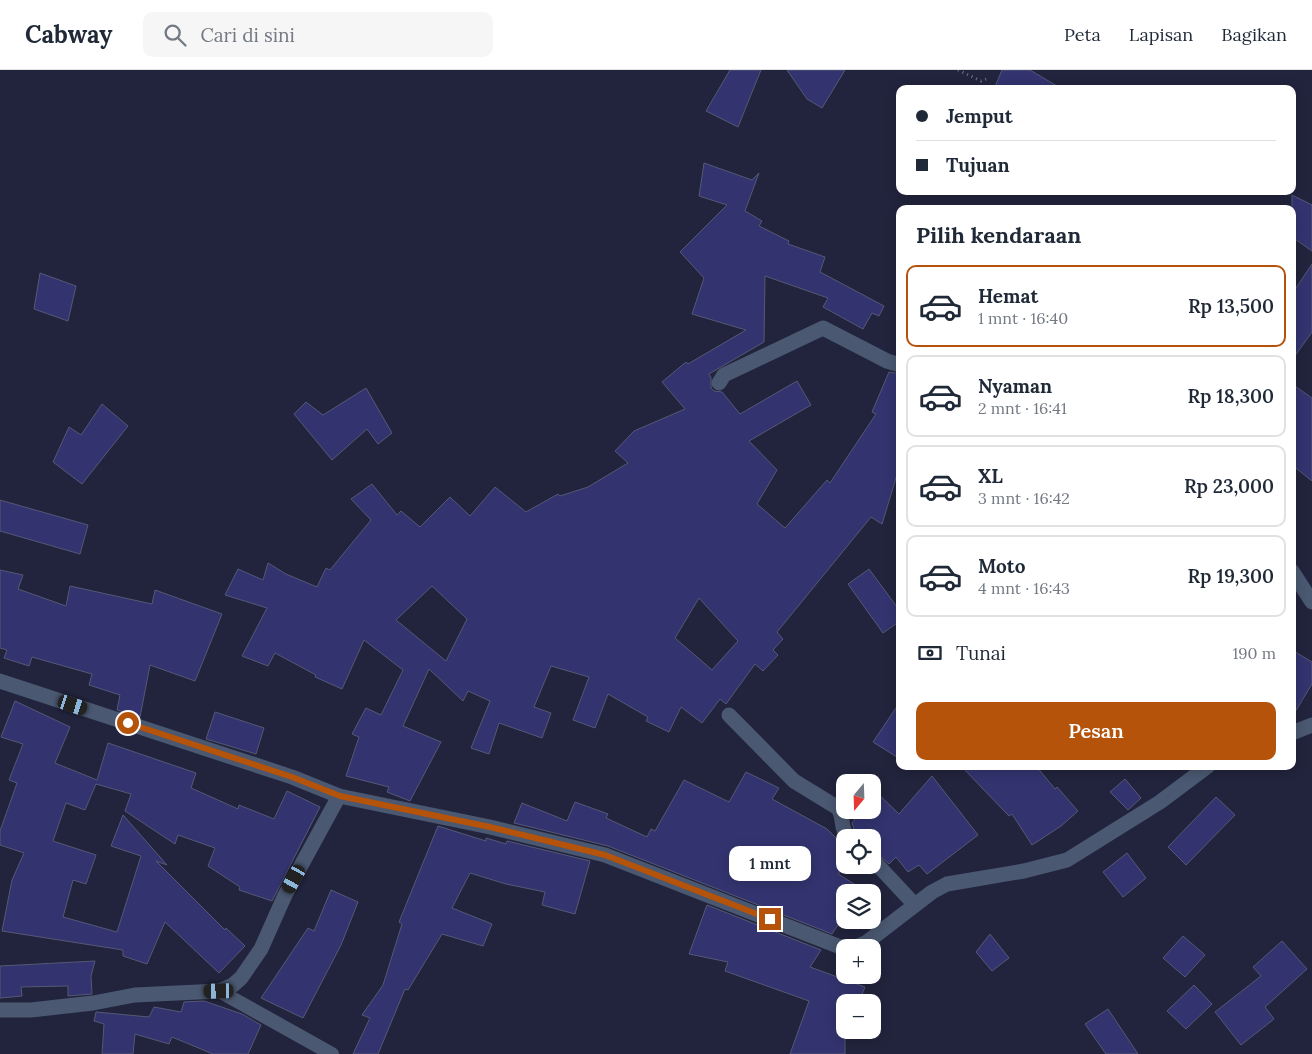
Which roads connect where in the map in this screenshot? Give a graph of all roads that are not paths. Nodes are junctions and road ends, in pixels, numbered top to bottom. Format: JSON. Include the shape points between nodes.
{"nodes":[{"id":1,"x":896,"y":364,"type":"edge"},
{"id":2,"x":719,"y":383,"type":"dead end"},
{"id":3,"x":1296,"y":577,"type":"edge"},
{"id":4,"x":1312,"y":602,"type":"edge"},
{"id":5,"x":0,"y":681,"type":"edge"},
{"id":6,"x":729,"y":715,"type":"dead end"},
{"id":7,"x":1312,"y":725,"type":"edge"},
{"id":8,"x":1296,"y":731,"type":"edge"},
{"id":9,"x":1203,"y":770,"type":"edge"},
{"id":10,"x":340,"y":796,"type":"junction"},
{"id":11,"x":842,"y":829,"type":"edge"},
{"id":12,"x":881,"y":868,"type":"edge"},
{"id":13,"x":916,"y":905,"type":"junction"},
{"id":14,"x":219,"y":991,"type":"junction"},
{"id":15,"x":0,"y":1010,"type":"edge"},
{"id":16,"x":332,"y":1054,"type":"edge"}],
"edges":[{"from":1,"to":2,"type":"street","via":[[823,328],[724,375]]},
{"from":3,"to":4,"type":"street"},
{"from":5,"to":10,"type":"street","via":[[292,777]]},
{"from":6,"to":11,"type":"street","via":[[794,781],[838,808],[842,814]]},
{"from":7,"to":8,"type":"street"},
{"from":9,"to":13,"type":"street","via":[[1160,802],[1067,860],[1024,871],[954,882],[932,892]]},
{"from":10,"to":13,"type":"street","via":[[605,855],[843,948],[867,942]]},
{"from":10,"to":14,"type":"street","via":[[285,895],[261,949],[242,978]]},
{"from":12,"to":13,"type":"street"},
{"from":14,"to":15,"type":"street","via":[[136,995],[84,1004]]},
{"from":14,"to":16,"type":"lane"}]}
